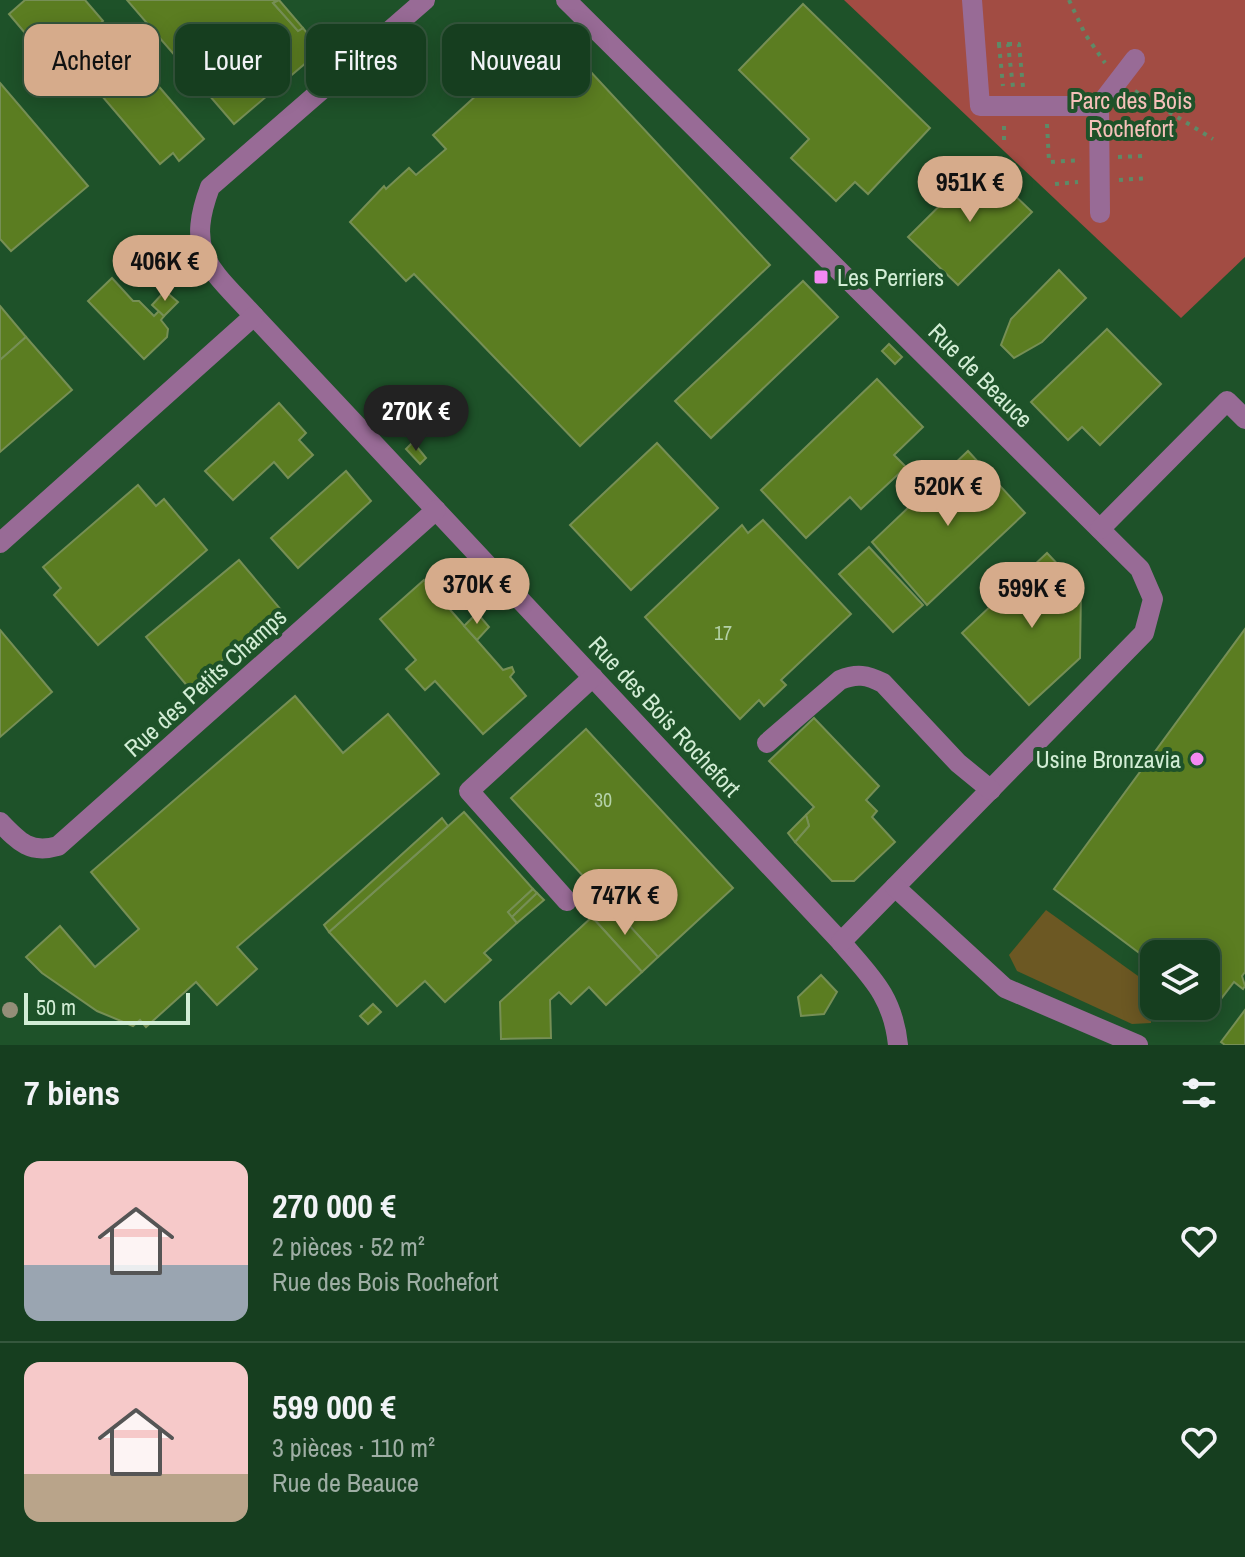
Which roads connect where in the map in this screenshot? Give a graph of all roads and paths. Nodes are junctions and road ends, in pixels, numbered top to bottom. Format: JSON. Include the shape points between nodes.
{"nodes":[{"id":1,"x":566,"y":0,"type":"edge"},
{"id":2,"x":972,"y":0,"type":"edge"},
{"id":3,"x":411,"y":4,"type":"edge"},
{"id":4,"x":974,"y":44,"type":"junction"},
{"id":5,"x":1008,"y":44,"type":"junction"},
{"id":6,"x":1135,"y":59,"type":"dead end"},
{"id":7,"x":1020,"y":106,"type":"junction"},
{"id":8,"x":1099,"y":106,"type":"junction"},
{"id":9,"x":1100,"y":213,"type":"dead end"},
{"id":10,"x":254,"y":316,"type":"junction"},
{"id":11,"x":1245,"y":419,"type":"edge"},
{"id":12,"x":436,"y":510,"type":"junction"},
{"id":13,"x":1100,"y":529,"type":"junction"},
{"id":14,"x":0,"y":543,"type":"edge"},
{"id":15,"x":593,"y":677,"type":"junction"},
{"id":16,"x":767,"y":743,"type":"dead end"},
{"id":17,"x":991,"y":790,"type":"junction"},
{"id":18,"x":0,"y":822,"type":"edge"},
{"id":19,"x":895,"y":887,"type":"junction"},
{"id":20,"x":567,"y":901,"type":"dead end"},
{"id":21,"x":841,"y":942,"type":"junction"},
{"id":22,"x":898,"y":1045,"type":"edge"},
{"id":23,"x":1138,"y":1045,"type":"edge"}],
"edges":[{"from":1,"to":13,"type":"street","name":"Rue de Beauce"},
{"from":2,"to":4,"type":"street"},
{"from":3,"to":10,"type":"street","name":"Rue des Bois Rochefort","via":[[210,187],[198,218],[200,249],[215,274]]},
{"from":4,"to":5,"type":"path"},
{"from":4,"to":7,"type":"street","via":[[980,106]]},
{"from":5,"to":7,"type":"path"},
{"from":5,"to":7,"type":"path","via":[[1019,44]]},
{"from":6,"to":8,"type":"street"},
{"from":7,"to":8,"type":"street"},
{"from":8,"to":9,"type":"street"},
{"from":10,"to":12,"type":"street","name":"Rue des Bois Rochefort"},
{"from":10,"to":14,"type":"street"},
{"from":11,"to":13,"type":"street","via":[[1227,401]]},
{"from":12,"to":15,"type":"street","name":"Rue des Bois Rochefort"},
{"from":12,"to":18,"type":"street","name":"Rue des Petits Champs","via":[[58,846],[22,846]]},
{"from":13,"to":17,"type":"street","name":"Rue de Beauce","via":[[1140,569],[1153,599],[1144,633]]},
{"from":15,"to":20,"type":"street","via":[[469,791]]},
{"from":15,"to":21,"type":"street","name":"Rue des Bois Rochefort"},
{"from":16,"to":17,"type":"street","via":[[840,680],[867,676],[883,683],[958,763]]},
{"from":17,"to":19,"type":"street","name":"Rue de Beauce"},
{"from":19,"to":21,"type":"street","name":"Rue de Beauce"},
{"from":19,"to":23,"type":"street","via":[[1005,988]]},
{"from":21,"to":22,"type":"street","name":"Rue des Bois Rochefort","via":[[885,994],[896,1020]]}]}
